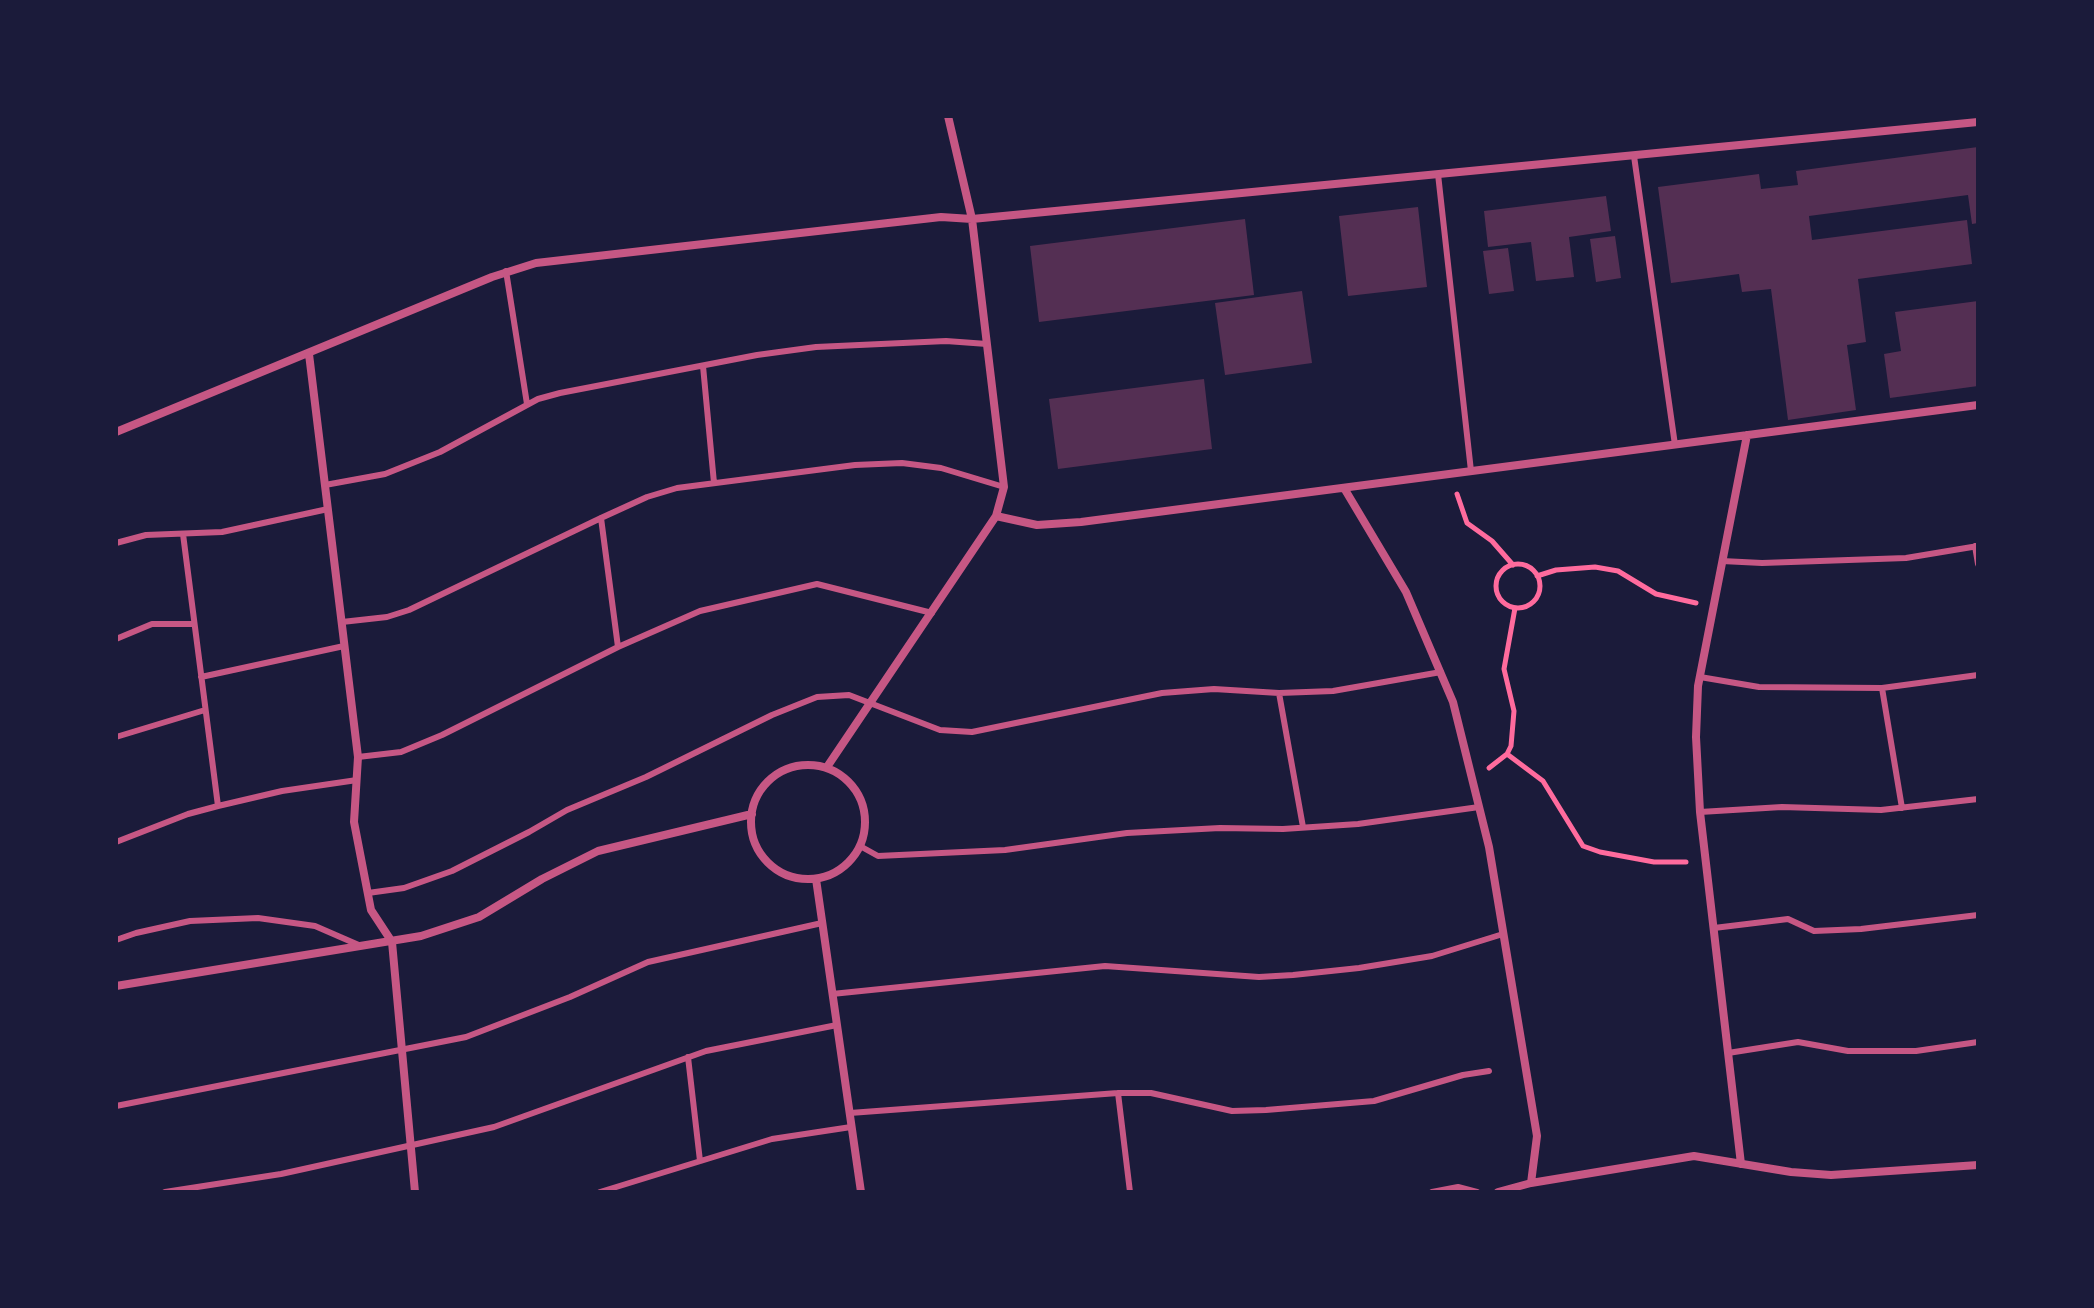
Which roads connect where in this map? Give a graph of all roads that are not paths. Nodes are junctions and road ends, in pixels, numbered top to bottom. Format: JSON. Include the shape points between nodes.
{"nodes":[{"id":1,"x":948,"y":116,"type":"edge"},
{"id":2,"x":1978,"y":122,"type":"edge"},
{"id":3,"x":1634,"y":156,"type":"junction"},
{"id":4,"x":1438,"y":174,"type":"junction"},
{"id":5,"x":972,"y":219,"type":"junction"},
{"id":6,"x":506,"y":271,"type":"junction"},
{"id":7,"x":987,"y":344,"type":"junction"},
{"id":8,"x":309,"y":354,"type":"junction"},
{"id":9,"x":703,"y":366,"type":"junction"},
{"id":10,"x":527,"y":404,"type":"junction"},
{"id":11,"x":1978,"y":405,"type":"edge"},
{"id":12,"x":116,"y":432,"type":"edge"},
{"id":13,"x":1747,"y":435,"type":"junction"},
{"id":14,"x":1675,"y":445,"type":"junction"},
{"id":15,"x":1471,"y":471,"type":"junction"},
{"id":16,"x":714,"y":483,"type":"junction"},
{"id":17,"x":325,"y":485,"type":"junction"},
{"id":18,"x":1004,"y":487,"type":"junction"},
{"id":19,"x":1344,"y":488,"type":"junction"},
{"id":20,"x":328,"y":509,"type":"junction"},
{"id":21,"x":996,"y":516,"type":"junction"},
{"id":22,"x":601,"y":518,"type":"junction"},
{"id":23,"x":183,"y":534,"type":"junction"},
{"id":24,"x":116,"y":543,"type":"edge"},
{"id":25,"x":1977,"y":546,"type":"edge"},
{"id":26,"x":1722,"y":561,"type":"junction"},
{"id":27,"x":1978,"y":564,"type":"edge"},
{"id":28,"x":932,"y":613,"type":"junction"},
{"id":29,"x":342,"y":622,"type":"junction"},
{"id":30,"x":194,"y":624,"type":"junction"},
{"id":31,"x":116,"y":639,"type":"edge"},
{"id":32,"x":344,"y":646,"type":"junction"},
{"id":33,"x":618,"y":647,"type":"junction"},
{"id":34,"x":1441,"y":672,"type":"junction"},
{"id":35,"x":1978,"y":675,"type":"edge"},
{"id":36,"x":201,"y":677,"type":"junction"},
{"id":37,"x":1700,"y":677,"type":"junction"},
{"id":38,"x":1882,"y":688,"type":"junction"},
{"id":39,"x":1279,"y":693,"type":"junction"},
{"id":40,"x":870,"y":703,"type":"junction"},
{"id":41,"x":205,"y":710,"type":"junction"},
{"id":42,"x":116,"y":737,"type":"edge"},
{"id":43,"x":358,"y":757,"type":"junction"},
{"id":44,"x":827,"y":767,"type":"junction"},
{"id":45,"x":357,"y":780,"type":"junction"},
{"id":46,"x":1978,"y":799,"type":"edge"},
{"id":47,"x":218,"y":806,"type":"junction"},
{"id":48,"x":1479,"y":807,"type":"junction"},
{"id":49,"x":1902,"y":808,"type":"junction"},
{"id":50,"x":1700,"y":812,"type":"junction"},
{"id":51,"x":752,"y":814,"type":"junction"},
{"id":52,"x":1303,"y":827,"type":"junction"},
{"id":53,"x":116,"y":842,"type":"edge"},
{"id":54,"x":860,"y":846,"type":"junction"},
{"id":55,"x":816,"y":879,"type":"junction"},
{"id":56,"x":368,"y":893,"type":"junction"},
{"id":57,"x":1978,"y":915,"type":"edge"},
{"id":58,"x":822,"y":923,"type":"junction"},
{"id":59,"x":1714,"y":928,"type":"junction"},
{"id":60,"x":1503,"y":934,"type":"junction"},
{"id":61,"x":116,"y":940,"type":"edge"},
{"id":62,"x":392,"y":942,"type":"junction"},
{"id":63,"x":364,"y":947,"type":"junction"},
{"id":64,"x":116,"y":986,"type":"edge"},
{"id":65,"x":832,"y":994,"type":"junction"},
{"id":66,"x":837,"y":1025,"type":"junction"},
{"id":67,"x":1978,"y":1042,"type":"edge"},
{"id":68,"x":402,"y":1049,"type":"junction"},
{"id":69,"x":1728,"y":1053,"type":"junction"},
{"id":70,"x":688,"y":1057,"type":"junction"},
{"id":71,"x":1489,"y":1071,"type":"dead end"},
{"id":72,"x":1118,"y":1093,"type":"junction"},
{"id":73,"x":116,"y":1106,"type":"edge"},
{"id":74,"x":850,"y":1113,"type":"junction"},
{"id":75,"x":851,"y":1127,"type":"junction"},
{"id":76,"x":411,"y":1146,"type":"junction"},
{"id":77,"x":700,"y":1161,"type":"junction"},
{"id":78,"x":1741,"y":1164,"type":"junction"},
{"id":79,"x":1978,"y":1165,"type":"edge"},
{"id":80,"x":1531,"y":1183,"type":"junction"},
{"id":81,"x":165,"y":1192,"type":"edge"},
{"id":82,"x":415,"y":1192,"type":"edge"},
{"id":83,"x":602,"y":1192,"type":"edge"},
{"id":84,"x":861,"y":1192,"type":"edge"},
{"id":85,"x":1130,"y":1192,"type":"edge"},
{"id":86,"x":1432,"y":1192,"type":"edge"},
{"id":87,"x":1477,"y":1192,"type":"edge"},
{"id":88,"x":1498,"y":1192,"type":"edge"}],
"edges":[{"from":1,"to":5,"type":"street"},
{"from":2,"to":3,"type":"street"},
{"from":3,"to":4,"type":"street"},
{"from":3,"to":14,"type":"lane"},
{"from":4,"to":5,"type":"street"},
{"from":4,"to":15,"type":"lane"},
{"from":5,"to":6,"type":"street","via":[[941,217],[536,263]]},
{"from":5,"to":7,"type":"street"},
{"from":6,"to":8,"type":"street"},
{"from":6,"to":10,"type":"lane"},
{"from":7,"to":9,"type":"lane","via":[[816,347]]},
{"from":7,"to":18,"type":"street"},
{"from":8,"to":12,"type":"street"},
{"from":8,"to":17,"type":"street"},
{"from":9,"to":10,"type":"lane"},
{"from":9,"to":16,"type":"lane"},
{"from":10,"to":17,"type":"lane","via":[[399,469]]},
{"from":11,"to":13,"type":"street"},
{"from":13,"to":14,"type":"street"},
{"from":13,"to":26,"type":"street"},
{"from":14,"to":15,"type":"street"},
{"from":15,"to":19,"type":"street"},
{"from":16,"to":18,"type":"lane","via":[[902,463],[941,468]]},
{"from":16,"to":22,"type":"lane","via":[[662,493]]},
{"from":17,"to":20,"type":"street"},
{"from":18,"to":21,"type":"street"},
{"from":19,"to":21,"type":"street","via":[[1081,522],[1037,525]]},
{"from":19,"to":34,"type":"street","via":[[1406,592]]},
{"from":20,"to":23,"type":"lane","via":[[222,532]]},
{"from":20,"to":29,"type":"street"},
{"from":21,"to":28,"type":"street"},
{"from":22,"to":29,"type":"lane","via":[[409,610]]},
{"from":22,"to":33,"type":"lane"},
{"from":23,"to":24,"type":"lane"},
{"from":23,"to":30,"type":"lane"},
{"from":25,"to":26,"type":"lane","via":[[1906,558]]},
{"from":25,"to":27,"type":"lane"},
{"from":26,"to":37,"type":"street"},
{"from":28,"to":33,"type":"lane","via":[[835,587],[802,586],[700,611]]},
{"from":28,"to":40,"type":"street"},
{"from":29,"to":32,"type":"street"},
{"from":30,"to":31,"type":"lane","via":[[152,624]]},
{"from":30,"to":36,"type":"lane"},
{"from":32,"to":36,"type":"lane"},
{"from":32,"to":43,"type":"street"},
{"from":33,"to":43,"type":"lane","via":[[442,735],[401,752]]},
{"from":34,"to":39,"type":"lane","via":[[1333,691]]},
{"from":34,"to":48,"type":"street"},
{"from":35,"to":38,"type":"lane"},
{"from":36,"to":41,"type":"lane"},
{"from":37,"to":38,"type":"lane","via":[[1759,687]]},
{"from":37,"to":50,"type":"street"},
{"from":38,"to":49,"type":"lane"},
{"from":39,"to":40,"type":"lane","via":[[1162,693],[972,732],[940,730]]},
{"from":39,"to":52,"type":"lane"},
{"from":40,"to":44,"type":"street"},
{"from":40,"to":56,"type":"lane","via":[[849,695],[817,697],[567,810],[452,871],[404,888]]},
{"from":41,"to":42,"type":"lane"},
{"from":41,"to":47,"type":"lane"},
{"from":43,"to":45,"type":"street"},
{"from":44,"to":51,"type":"street","via":[[790,767],[774,776],[761,789]]},
{"from":44,"to":54,"type":"street","via":[[857,791],[865,808]]},
{"from":45,"to":47,"type":"lane"},
{"from":45,"to":56,"type":"street","via":[[354,822]]},
{"from":46,"to":49,"type":"lane"},
{"from":47,"to":53,"type":"lane"},
{"from":48,"to":52,"type":"lane"},
{"from":48,"to":60,"type":"street"},
{"from":49,"to":50,"type":"lane"},
{"from":50,"to":59,"type":"street"},
{"from":51,"to":55,"type":"street","via":[[755,843],[764,859],[796,878]]},
{"from":51,"to":62,"type":"street","via":[[598,851],[479,917]]},
{"from":52,"to":54,"type":"lane","via":[[1127,833],[1005,850],[902,856],[878,856]]},
{"from":54,"to":55,"type":"street","via":[[849,862]]},
{"from":55,"to":58,"type":"street"},
{"from":56,"to":62,"type":"street","via":[[371,910]]},
{"from":57,"to":59,"type":"lane","via":[[1861,929],[1814,931],[1788,919]]},
{"from":58,"to":65,"type":"street"},
{"from":58,"to":68,"type":"lane","via":[[648,962],[466,1037]]},
{"from":59,"to":69,"type":"street"},
{"from":60,"to":65,"type":"lane","via":[[1432,956],[1293,975],[1105,966]]},
{"from":60,"to":80,"type":"street","via":[[1537,1136]]},
{"from":61,"to":63,"type":"lane","via":[[190,921],[258,918],[315,926]]},
{"from":62,"to":63,"type":"street"},
{"from":62,"to":68,"type":"street"},
{"from":63,"to":64,"type":"street"},
{"from":65,"to":66,"type":"street"},
{"from":66,"to":70,"type":"lane"},
{"from":66,"to":74,"type":"street"},
{"from":67,"to":69,"type":"lane","via":[[1916,1051],[1848,1051],[1798,1042]]},
{"from":68,"to":73,"type":"lane"},
{"from":68,"to":76,"type":"street"},
{"from":69,"to":78,"type":"street"},
{"from":70,"to":76,"type":"lane","via":[[494,1127]]},
{"from":70,"to":77,"type":"lane"},
{"from":71,"to":72,"type":"lane","via":[[1374,1101],[1266,1110],[1232,1111],[1151,1093]]},
{"from":72,"to":74,"type":"lane"},
{"from":72,"to":85,"type":"lane"},
{"from":74,"to":75,"type":"street"},
{"from":75,"to":77,"type":"lane","via":[[772,1139]]},
{"from":75,"to":84,"type":"street"},
{"from":76,"to":81,"type":"lane"},
{"from":76,"to":82,"type":"street"},
{"from":77,"to":83,"type":"lane"},
{"from":78,"to":79,"type":"street","via":[[1831,1175]]},
{"from":78,"to":80,"type":"street","via":[[1694,1156]]},
{"from":80,"to":88,"type":"street"},
{"from":86,"to":87,"type":"lane","via":[[1458,1187]]}]}
